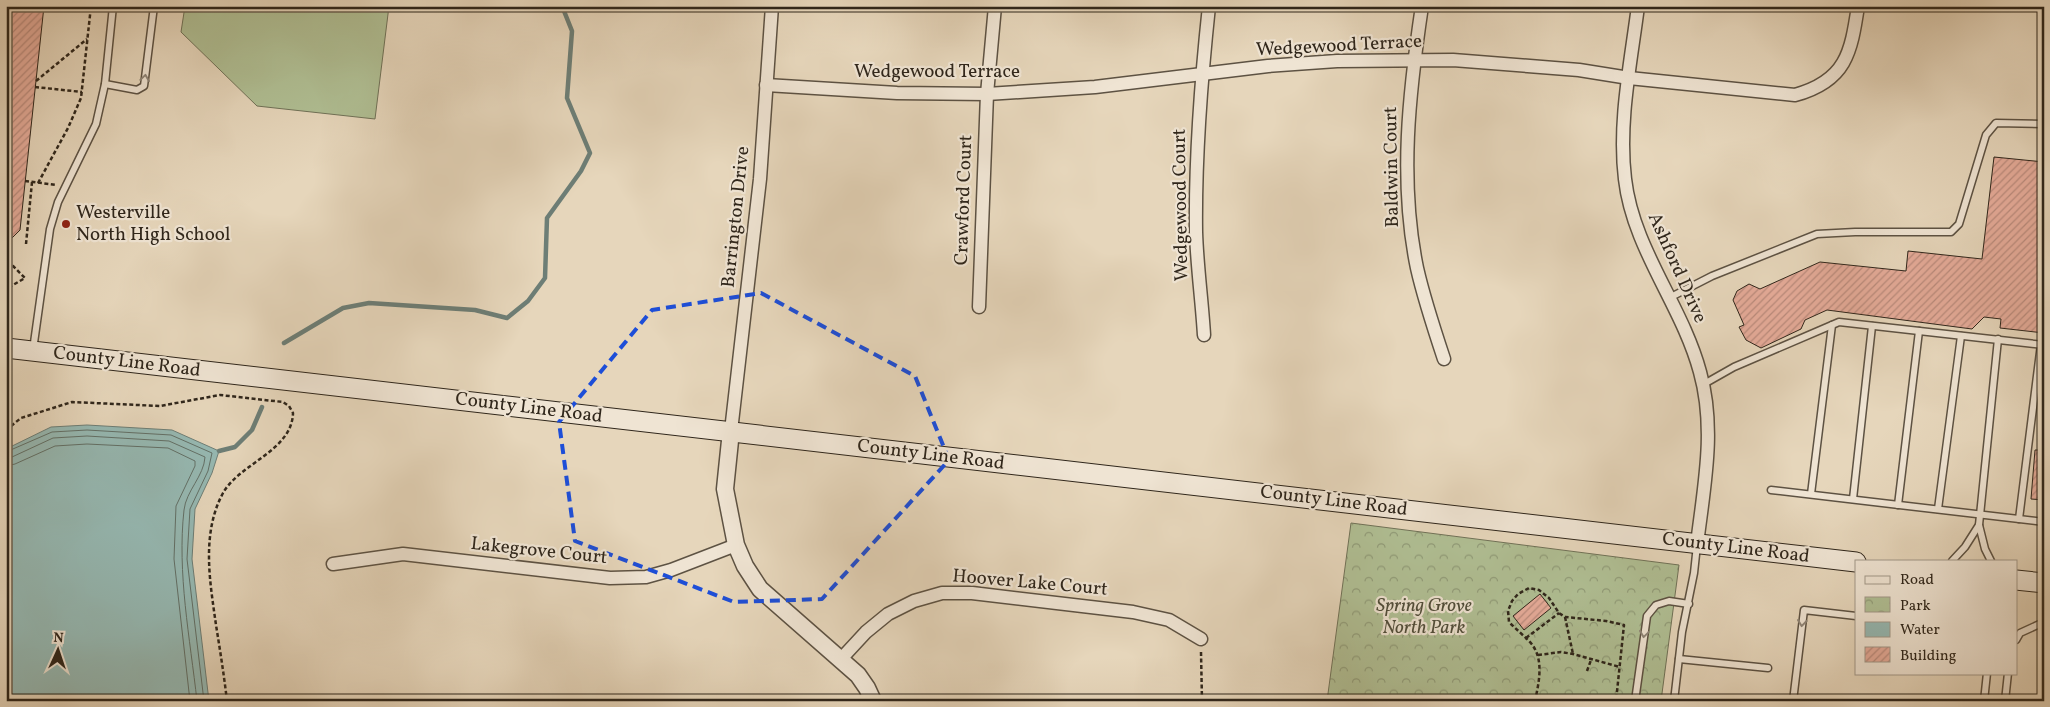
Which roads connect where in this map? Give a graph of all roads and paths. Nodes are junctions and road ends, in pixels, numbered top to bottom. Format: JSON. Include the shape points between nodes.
{"nodes":[{"id":1,"x":91,"y":6,"type":"edge"},
{"id":2,"x":113,"y":6,"type":"edge"},
{"id":3,"x":154,"y":6,"type":"edge"},
{"id":4,"x":772,"y":6,"type":"edge"},
{"id":5,"x":996,"y":6,"type":"edge"},
{"id":6,"x":1209,"y":6,"type":"edge"},
{"id":7,"x":1422,"y":6,"type":"edge"},
{"id":8,"x":1638,"y":6,"type":"edge"},
{"id":9,"x":1858,"y":6,"type":"edge"},
{"id":10,"x":87,"y":39,"type":"junction"},
{"id":11,"x":1414,"y":60,"type":"junction"},
{"id":12,"x":1203,"y":75,"type":"junction"},
{"id":13,"x":1629,"y":78,"type":"junction"},
{"id":14,"x":36,"y":81,"type":"dead end"},
{"id":15,"x":105,"y":84,"type":"junction"},
{"id":16,"x":766,"y":86,"type":"junction"},
{"id":17,"x":35,"y":87,"type":"dead end"},
{"id":18,"x":82,"y":92,"type":"junction"},
{"id":19,"x":987,"y":94,"type":"junction"},
{"id":20,"x":2044,"y":124,"type":"edge"},
{"id":21,"x":25,"y":181,"type":"dead end"},
{"id":22,"x":32,"y":182,"type":"junction"},
{"id":23,"x":38,"y":183,"type":"junction"},
{"id":24,"x":66,"y":186,"type":"junction"},
{"id":25,"x":26,"y":244,"type":"dead end"},
{"id":26,"x":6,"y":265,"type":"edge"},
{"id":27,"x":6,"y":289,"type":"edge"},
{"id":28,"x":1669,"y":298,"type":"junction"},
{"id":29,"x":979,"y":307,"type":"dead end"},
{"id":30,"x":1832,"y":325,"type":"junction"},
{"id":31,"x":1872,"y":326,"type":"junction"},
{"id":32,"x":1919,"y":331,"type":"junction"},
{"id":33,"x":1204,"y":335,"type":"dead end"},
{"id":34,"x":1961,"y":336,"type":"junction"},
{"id":35,"x":1998,"y":340,"type":"junction"},
{"id":36,"x":2042,"y":344,"type":"edge"},
{"id":37,"x":6,"y":348,"type":"edge"},
{"id":38,"x":33,"y":351,"type":"junction"},
{"id":39,"x":1444,"y":359,"type":"dead end"},
{"id":40,"x":1704,"y":384,"type":"junction"},
{"id":41,"x":6,"y":430,"type":"edge"},
{"id":42,"x":731,"y":431,"type":"junction"},
{"id":43,"x":1770,"y":490,"type":"dead end"},
{"id":44,"x":1810,"y":494,"type":"junction"},
{"id":45,"x":1853,"y":500,"type":"junction"},
{"id":46,"x":1898,"y":505,"type":"junction"},
{"id":47,"x":1938,"y":509,"type":"junction"},
{"id":48,"x":1980,"y":514,"type":"junction"},
{"id":49,"x":2019,"y":519,"type":"junction"},
{"id":50,"x":2044,"y":522,"type":"edge"},
{"id":51,"x":1978,"y":525,"type":"junction"},
{"id":52,"x":1697,"y":544,"type":"junction"},
{"id":53,"x":736,"y":545,"type":"junction"},
{"id":54,"x":1953,"y":560,"type":"edge"},
{"id":55,"x":1990,"y":560,"type":"edge"},
{"id":56,"x":1855,"y":562,"type":"edge"},
{"id":57,"x":333,"y":564,"type":"dead end"},
{"id":58,"x":2018,"y":580,"type":"edge"},
{"id":59,"x":2044,"y":583,"type":"edge"},
{"id":60,"x":1689,"y":604,"type":"junction"},
{"id":61,"x":1559,"y":613,"type":"junction"},
{"id":62,"x":1855,"y":616,"type":"edge"},
{"id":63,"x":1565,"y":618,"type":"junction"},
{"id":64,"x":2044,"y":622,"type":"edge"},
{"id":65,"x":2018,"y":636,"type":"edge"},
{"id":66,"x":1526,"y":638,"type":"junction"},
{"id":67,"x":1200,"y":639,"type":"joint"},
{"id":68,"x":1573,"y":654,"type":"junction"},
{"id":69,"x":1538,"y":655,"type":"junction"},
{"id":70,"x":841,"y":659,"type":"junction"},
{"id":71,"x":1679,"y":659,"type":"junction"},
{"id":72,"x":1592,"y":660,"type":"junction"},
{"id":73,"x":1620,"y":666,"type":"junction"},
{"id":74,"x":1768,"y":668,"type":"dead end"},
{"id":75,"x":1587,"y":670,"type":"dead end"},
{"id":76,"x":1987,"y":674,"type":"edge"},
{"id":77,"x":2008,"y":674,"type":"edge"},
{"id":78,"x":227,"y":701,"type":"edge"},
{"id":79,"x":873,"y":701,"type":"edge"},
{"id":80,"x":1202,"y":701,"type":"edge"},
{"id":81,"x":1534,"y":701,"type":"edge"},
{"id":82,"x":1616,"y":701,"type":"edge"},
{"id":83,"x":1635,"y":701,"type":"edge"},
{"id":84,"x":1674,"y":701,"type":"edge"},
{"id":85,"x":1793,"y":701,"type":"edge"},
{"id":86,"x":1984,"y":701,"type":"edge"},
{"id":87,"x":2004,"y":701,"type":"edge"}],
"edges":[{"from":1,"to":10,"type":"path"},
{"from":2,"to":15,"type":"lane"},
{"from":15,"to":3,"type":"lane","one_way":true,"via":[[137,90],[144,86]]},
{"from":4,"to":16,"type":"street","name":"Barrington Drive"},
{"from":5,"to":19,"type":"street","name":"Crawford Court"},
{"from":6,"to":12,"type":"street","name":"Wedgewood Court"},
{"from":7,"to":11,"type":"street","name":"Baldwin Court"},
{"from":8,"to":13,"type":"street","name":"Ashford Drive"},
{"from":9,"to":13,"type":"street","name":"Wedgewood Terrace","via":[[1847,57],[1826,82],[1811,90],[1786,95]]},
{"from":10,"to":14,"type":"path"},
{"from":10,"to":18,"type":"path"},
{"from":11,"to":12,"type":"street","name":"Wedgewood Terrace","via":[[1337,61]]},
{"from":11,"to":13,"type":"street","name":"Wedgewood Terrace","via":[[1503,63]]},
{"from":11,"to":39,"type":"street","name":"Baldwin Court","via":[[1407,146],[1408,195],[1418,268]]},
{"from":12,"to":19,"type":"street","name":"Wedgewood Terrace"},
{"from":12,"to":33,"type":"street","name":"Wedgewood Court","via":[[1196,225]]},
{"from":13,"to":28,"type":"street","name":"Ashford Drive","via":[[1623,148],[1625,179],[1634,218]]},
{"from":15,"to":24,"type":"lane","via":[[96,124]]},
{"from":16,"to":19,"type":"street","name":"Wedgewood Terrace"},
{"from":16,"to":42,"type":"street","name":"Barrington Drive","via":[[760,179]]},
{"from":17,"to":18,"type":"path"},
{"from":18,"to":23,"type":"path","via":[[68,128]]},
{"from":19,"to":29,"type":"street","name":"Crawford Court"},
{"from":20,"to":28,"type":"lane","via":[[1996,123],[1986,135],[1959,224],[1951,232],[1817,234],[1712,276]]},
{"from":21,"to":22,"type":"path"},
{"from":22,"to":23,"type":"path"},
{"from":22,"to":25,"type":"path"},
{"from":23,"to":24,"type":"path"},
{"from":24,"to":38,"type":"lane","via":[[50,229]]},
{"from":26,"to":27,"type":"path","via":[[13,266],[25,278]]},
{"from":28,"to":40,"type":"street","name":"Ashford Drive","via":[[1690,342]]},
{"from":30,"to":31,"type":"lane","via":[[1839,322]]},
{"from":30,"to":40,"type":"lane","via":[[1734,367]]},
{"from":30,"to":44,"type":"lane"},
{"from":31,"to":32,"type":"lane"},
{"from":31,"to":45,"type":"lane"},
{"from":32,"to":34,"type":"lane"},
{"from":32,"to":46,"type":"lane"},
{"from":34,"to":35,"type":"lane"},
{"from":34,"to":47,"type":"lane"},
{"from":35,"to":36,"type":"lane"},
{"from":35,"to":48,"type":"lane"},
{"from":36,"to":49,"type":"lane"},
{"from":37,"to":38,"type":"main road","name":"County Line Road"},
{"from":38,"to":42,"type":"main road","name":"County Line Road"},
{"from":40,"to":52,"type":"street","name":"Ashford Drive","via":[[1710,437]]},
{"from":41,"to":78,"type":"path","via":[[21,418],[72,402],[160,406],[220,395],[283,402],[289,406],[293,412],[291,428],[281,441],[231,481],[222,494],[214,517],[208,574]]},
{"from":42,"to":52,"type":"main road","name":"County Line Road"},
{"from":42,"to":53,"type":"street","via":[[726,489]]},
{"from":43,"to":44,"type":"lane"},
{"from":44,"to":45,"type":"lane"},
{"from":45,"to":46,"type":"lane"},
{"from":46,"to":47,"type":"lane"},
{"from":47,"to":48,"type":"lane"},
{"from":48,"to":49,"type":"lane"},
{"from":48,"to":51,"type":"lane"},
{"from":49,"to":50,"type":"lane"},
{"from":51,"to":54,"type":"lane"},
{"from":51,"to":55,"type":"lane"},
{"from":52,"to":56,"type":"main road","name":"County Line Road"},
{"from":52,"to":60,"type":"lane"},
{"from":53,"to":57,"type":"street","name":"Lakegrove Court","via":[[646,577],[610,578],[403,554]]},
{"from":53,"to":70,"type":"street","via":[[760,588]]},
{"from":58,"to":59,"type":"main road"},
{"from":60,"to":71,"type":"lane"},
{"from":60,"to":83,"type":"lane","one_way":true,"via":[[1669,601],[1656,605],[1647,616]]},
{"from":61,"to":63,"type":"path"},
{"from":61,"to":66,"type":"path"},
{"from":61,"to":66,"type":"path","via":[[1539,590],[1528,588],[1518,594],[1508,611],[1509,622]]},
{"from":62,"to":85,"type":"lane","one_way":true,"via":[[1804,610]]},
{"from":63,"to":68,"type":"path"},
{"from":63,"to":73,"type":"path","via":[[1606,621],[1624,626]]},
{"from":64,"to":65,"type":"lane"},
{"from":66,"to":69,"type":"path"},
{"from":67,"to":70,"type":"street","name":"Hoover Lake Court","via":[[1169,620],[1133,612],[942,593],[914,601],[888,614]]},
{"from":67,"to":80,"type":"path"},
{"from":68,"to":69,"type":"path"},
{"from":68,"to":72,"type":"path"},
{"from":69,"to":81,"type":"path","via":[[1540,677]]},
{"from":70,"to":79,"type":"street","via":[[858,675]]},
{"from":71,"to":74,"type":"lane"},
{"from":71,"to":84,"type":"lane"},
{"from":72,"to":73,"type":"path"},
{"from":72,"to":75,"type":"path"},
{"from":73,"to":82,"type":"path"},
{"from":76,"to":86,"type":"lane"},
{"from":77,"to":87,"type":"lane"}]}
